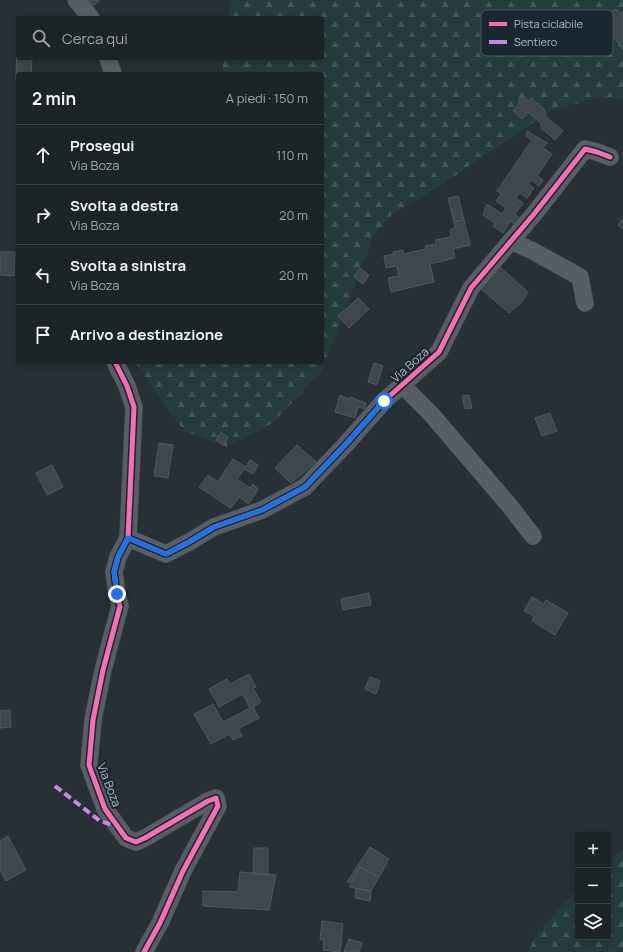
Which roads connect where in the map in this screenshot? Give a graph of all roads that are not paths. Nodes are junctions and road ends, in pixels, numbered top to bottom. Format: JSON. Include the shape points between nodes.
{"nodes":[{"id":1,"x":76,"y":0,"type":"edge"},
{"id":2,"x":89,"y":16,"type":"edge"},
{"id":3,"x":109,"y":60,"type":"edge"},
{"id":4,"x":112,"y":72,"type":"edge"},
{"id":5,"x":610,"y":157,"type":"dead end"},
{"id":6,"x":511,"y":240,"type":"junction"},
{"id":7,"x":585,"y":302,"type":"dead end"},
{"id":8,"x":116,"y":364,"type":"edge"},
{"id":9,"x":402,"y":385,"type":"junction"},
{"id":10,"x":533,"y":536,"type":"dead end"},
{"id":11,"x":128,"y":538,"type":"junction"},
{"id":12,"x":144,"y":952,"type":"edge"}],
"edges":[{"from":1,"to":2,"type":"street"},
{"from":3,"to":4,"type":"street"},
{"from":5,"to":6,"type":"street","name":"Via Boza","via":[[585,149]]},
{"from":6,"to":7,"type":"street","via":[[580,277]]},
{"from":6,"to":9,"type":"street","name":"Via Boza","via":[[471,288],[439,352]]},
{"from":8,"to":11,"type":"street","name":"Via Boza","via":[[134,407]]},
{"from":9,"to":10,"type":"street","name":"Via Boza","via":[[432,415]]},
{"from":9,"to":11,"type":"street","name":"Via Boza","via":[[384,401],[305,487],[262,510],[214,527],[166,554]]},
{"from":11,"to":12,"type":"street","name":"Via Boza","via":[[118,557],[114,572],[120,606],[93,720],[89,765],[105,809],[126,838],[136,842],[208,801],[216,798],[218,806]]}]}
